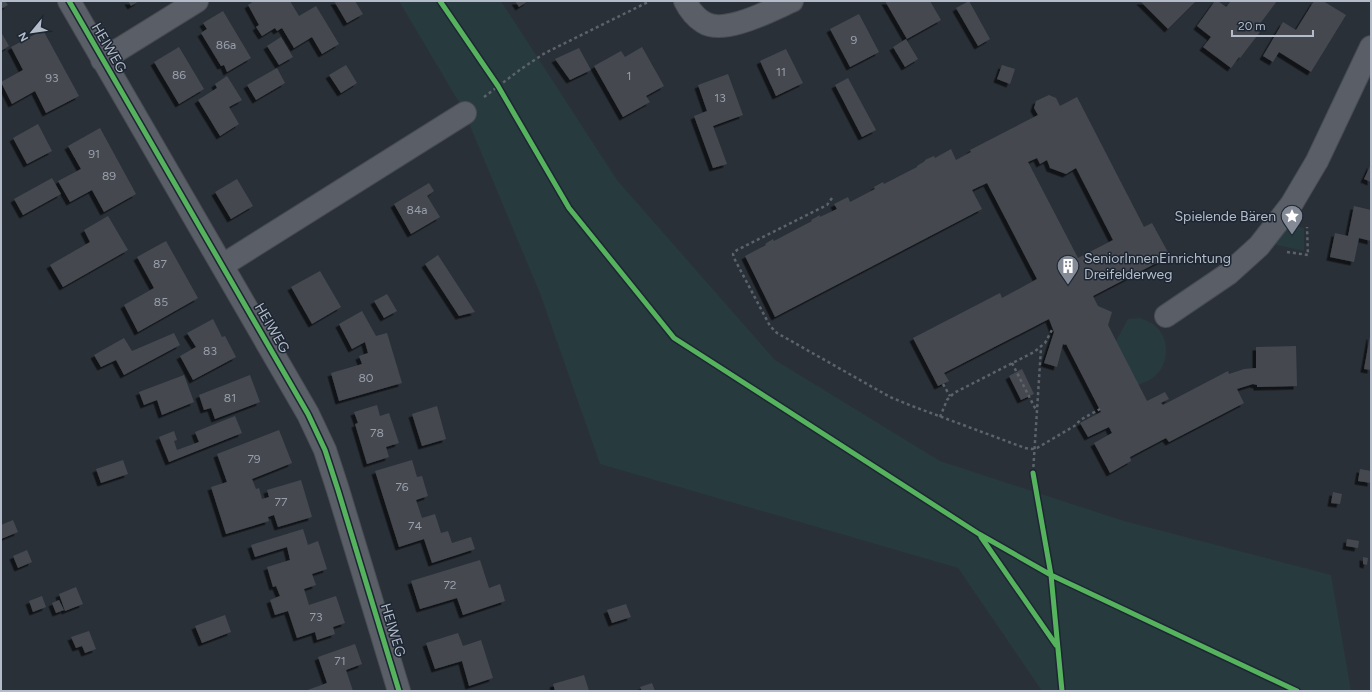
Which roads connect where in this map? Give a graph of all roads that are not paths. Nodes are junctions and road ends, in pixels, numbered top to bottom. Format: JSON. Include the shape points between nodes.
{"nodes":[{"id":1,"x":69,"y":1,"type":"edge"},
{"id":2,"x":197,"y":1,"type":"edge"},
{"id":3,"x":684,"y":1,"type":"edge"},
{"id":4,"x":792,"y":1,"type":"edge"},
{"id":5,"x":1371,"y":46,"type":"edge"},
{"id":6,"x":102,"y":60,"type":"junction"},
{"id":7,"x":465,"y":113,"type":"road end"},
{"id":8,"x":223,"y":265,"type":"junction"},
{"id":9,"x":1166,"y":316,"type":"dead end"},
{"id":10,"x":399,"y":691,"type":"edge"}],
"edges":[{"from":1,"to":6,"type":"street","name":"HEIWEG"},
{"from":2,"to":6,"type":"street","name":"HEIWEG"},
{"from":3,"to":4,"type":"street","via":[[703,23],[716,26],[748,20]]},
{"from":5,"to":9,"type":"street","via":[[1318,161],[1291,206],[1258,246],[1228,274]]},
{"from":6,"to":8,"type":"street","name":"HEIWEG"},
{"from":7,"to":8,"type":"street"},
{"from":8,"to":10,"type":"street","name":"HEIWEG","via":[[308,414],[325,450]]}]}
